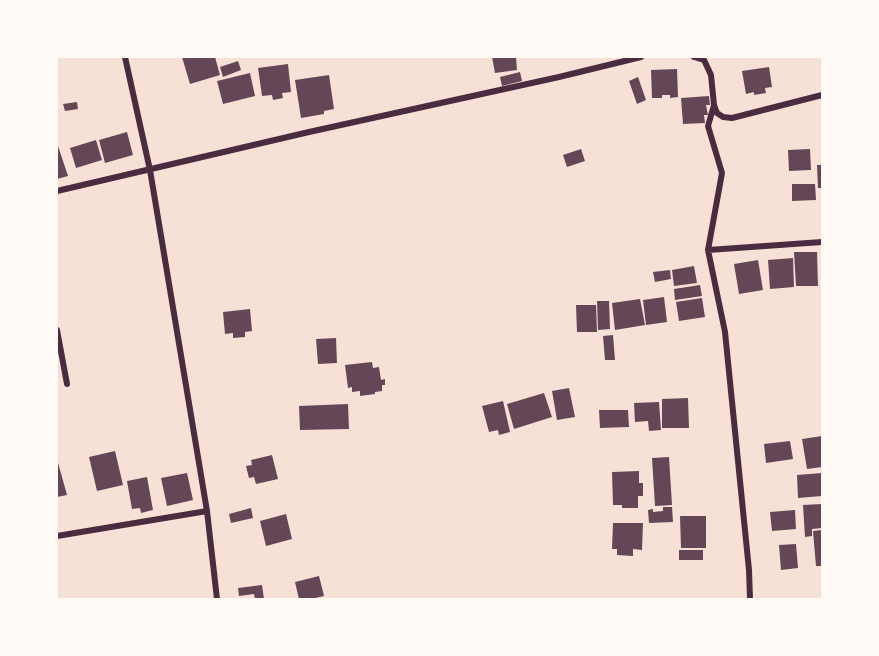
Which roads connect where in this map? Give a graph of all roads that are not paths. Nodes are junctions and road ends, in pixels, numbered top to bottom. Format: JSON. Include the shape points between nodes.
{"nodes":[{"id":1,"x":125,"y":57,"type":"edge"},
{"id":2,"x":641,"y":57,"type":"edge"},
{"id":3,"x":694,"y":57,"type":"edge"},
{"id":4,"x":704,"y":58,"type":"edge"},
{"id":5,"x":822,"y":95,"type":"edge"},
{"id":6,"x":714,"y":105,"type":"junction"},
{"id":7,"x":150,"y":170,"type":"junction"},
{"id":8,"x":57,"y":190,"type":"edge"},
{"id":9,"x":822,"y":242,"type":"edge"},
{"id":10,"x":708,"y":250,"type":"junction"},
{"id":11,"x":57,"y":330,"type":"edge"},
{"id":12,"x":67,"y":384,"type":"dead end"},
{"id":13,"x":207,"y":511,"type":"junction"},
{"id":14,"x":57,"y":536,"type":"edge"},
{"id":15,"x":216,"y":599,"type":"edge"},
{"id":16,"x":750,"y":599,"type":"edge"}],
"edges":[{"from":1,"to":7,"type":"street"},
{"from":2,"to":7,"type":"street"},
{"from":3,"to":4,"type":"street"},
{"from":4,"to":6,"type":"street","via":[[711,75]]},
{"from":5,"to":6,"type":"street","via":[[732,118],[717,113]]},
{"from":6,"to":10,"type":"street","via":[[708,126],[722,173]]},
{"from":7,"to":8,"type":"street"},
{"from":7,"to":13,"type":"street"},
{"from":9,"to":10,"type":"street"},
{"from":10,"to":16,"type":"street","via":[[725,332]]},
{"from":11,"to":12,"type":"street"},
{"from":13,"to":14,"type":"street"},
{"from":13,"to":15,"type":"street"}]}
